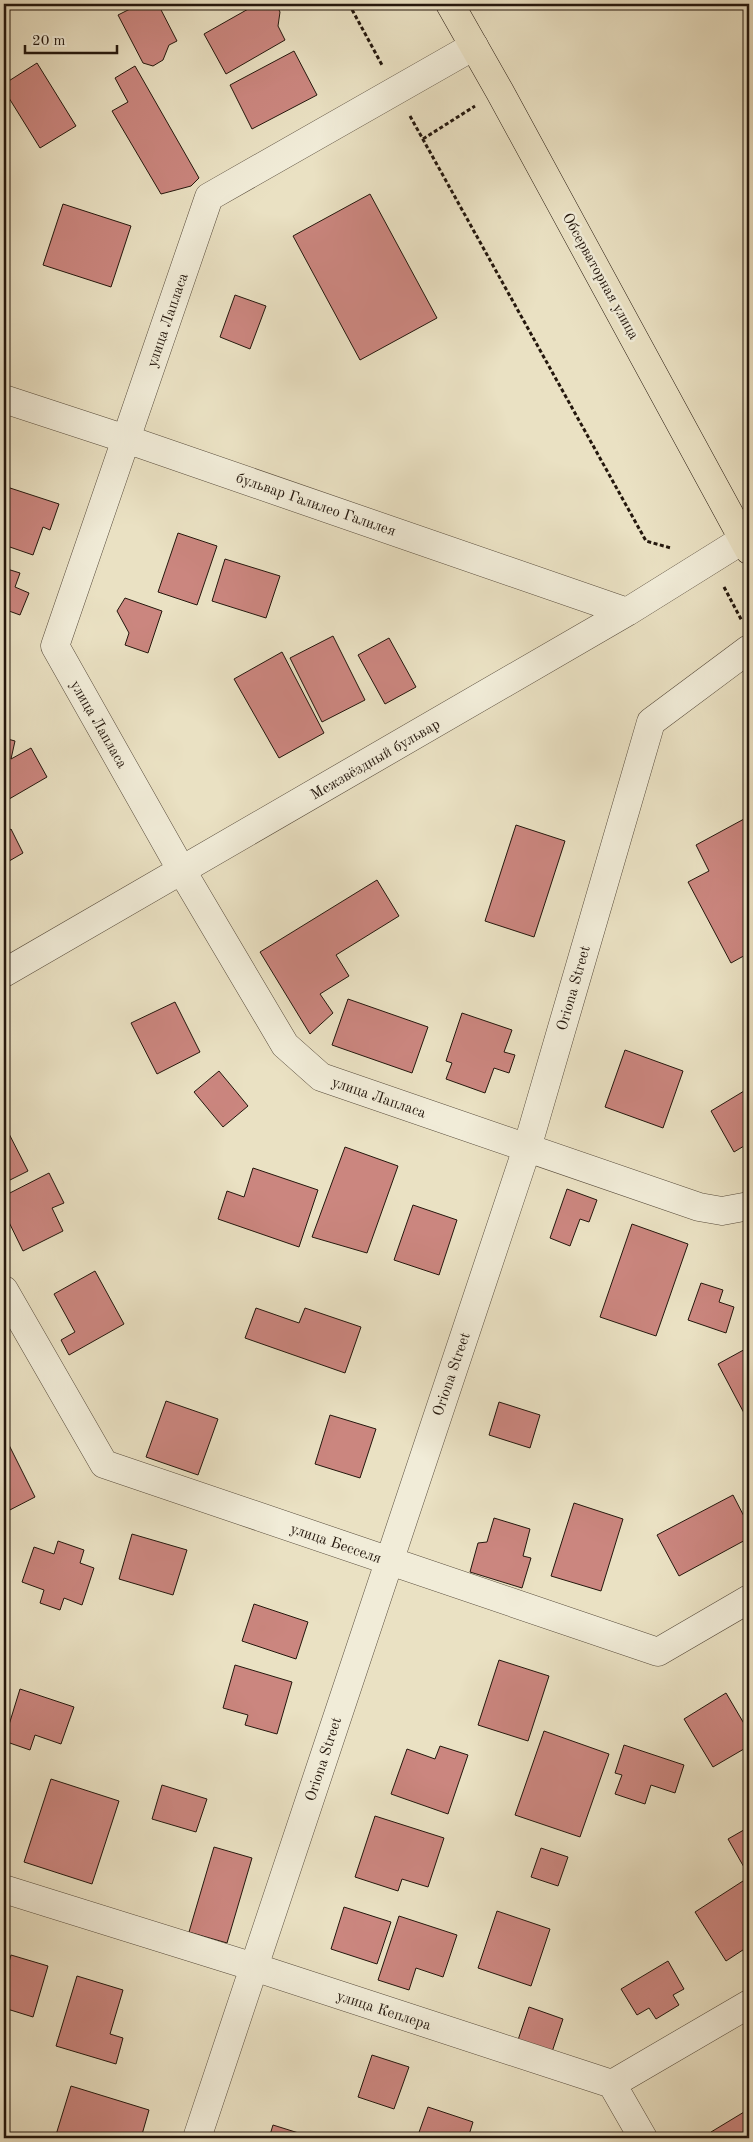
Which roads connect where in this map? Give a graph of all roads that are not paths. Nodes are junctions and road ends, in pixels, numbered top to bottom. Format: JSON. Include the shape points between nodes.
{"nodes":[{"id":1,"x":450,"y":4,"type":"edge"},
{"id":2,"x":474,"y":46,"type":"junction"},
{"id":3,"x":4,"y":398,"type":"edge"},
{"id":4,"x":126,"y":439,"type":"junction"},
{"id":5,"x":746,"y":544,"type":"edge"},
{"id":6,"x":627,"y":612,"type":"junction"},
{"id":7,"x":747,"y":637,"type":"edge"},
{"id":8,"x":182,"y":871,"type":"junction"},
{"id":9,"x":4,"y":973,"type":"edge"},
{"id":10,"x":527,"y":1148,"type":"junction"},
{"id":11,"x":749,"y":1206,"type":"edge"},
{"id":12,"x":4,"y":1290,"type":"edge"},
{"id":13,"x":388,"y":1561,"type":"junction"},
{"id":14,"x":749,"y":1599,"type":"edge"},
{"id":15,"x":4,"y":1889,"type":"edge"},
{"id":16,"x":254,"y":1967,"type":"junction"},
{"id":17,"x":749,"y":2004,"type":"edge"},
{"id":18,"x":612,"y":2084,"type":"junction"},
{"id":19,"x":197,"y":2138,"type":"edge"},
{"id":20,"x":643,"y":2138,"type":"edge"}],
"edges":[{"from":1,"to":2,"type":"main road","name":"Обсерваторная улица"},
{"from":2,"to":4,"type":"street","name":"улица Лапласа","via":[[209,197]]},
{"from":2,"to":5,"type":"main road","name":"Обсерваторная улица"},
{"from":3,"to":4,"type":"street","name":"бульвар Галилео Галилея"},
{"from":4,"to":6,"type":"street","name":"бульвар Галилео Галилея"},
{"from":4,"to":8,"type":"street","name":"улица Лапласа","via":[[54,646]]},
{"from":5,"to":6,"type":"street","name":"Межзвёздный бульвар","via":[[710,560]]},
{"from":6,"to":8,"type":"street","name":"Межзвёздный бульвар"},
{"from":7,"to":10,"type":"street","name":"Oriona Street","via":[[651,722]]},
{"from":8,"to":9,"type":"street","name":"Межзвёздный бульвар"},
{"from":8,"to":10,"type":"street","name":"улица Лапласа","via":[[286,1046],[321,1077]]},
{"from":10,"to":11,"type":"street","name":"улица Лапласа","via":[[699,1207],[722,1211]]},
{"from":10,"to":13,"type":"street","name":"Oriona Street"},
{"from":12,"to":13,"type":"street","name":"улица Бесселя","via":[[104,1464]]},
{"from":13,"to":14,"type":"street","name":"улица Бесселя","via":[[658,1652]]},
{"from":13,"to":16,"type":"street","name":"Oriona Street"},
{"from":15,"to":16,"type":"street","name":"улица Кеплера"},
{"from":16,"to":18,"type":"street","name":"улица Кеплера"},
{"from":16,"to":19,"type":"street","name":"Oriona Street"},
{"from":17,"to":18,"type":"street"},
{"from":18,"to":20,"type":"street"}]}
